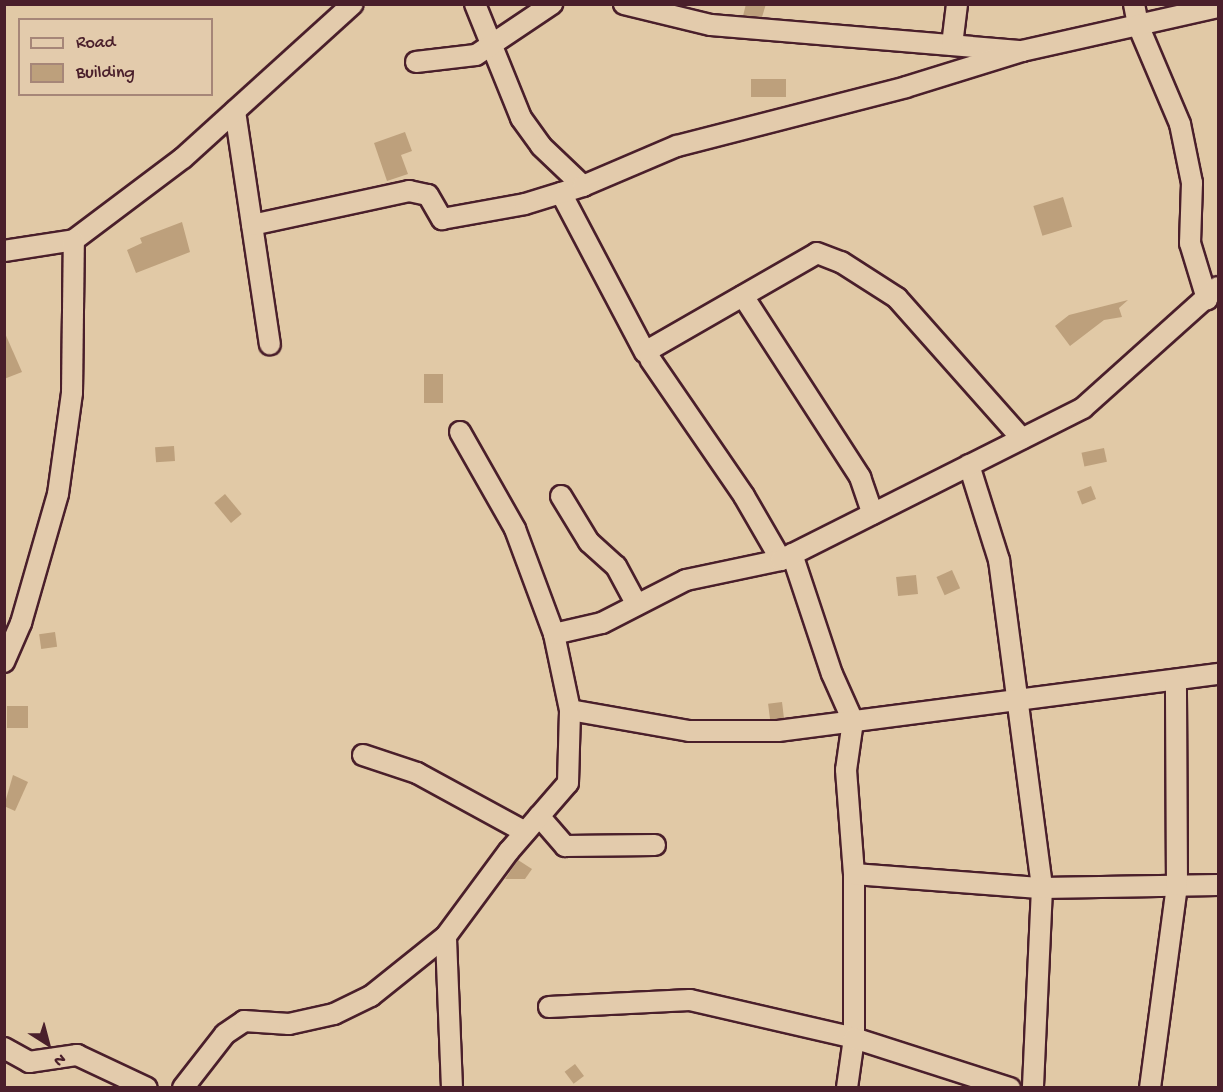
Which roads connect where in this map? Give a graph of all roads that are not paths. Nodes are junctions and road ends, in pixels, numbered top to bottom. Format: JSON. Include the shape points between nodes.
{"nodes":[{"id":1,"x":353,"y":4,"type":"edge"},
{"id":2,"x":475,"y":4,"type":"edge"},
{"id":3,"x":552,"y":4,"type":"edge"},
{"id":4,"x":624,"y":4,"type":"edge"},
{"id":5,"x":957,"y":4,"type":"edge"},
{"id":6,"x":1134,"y":4,"type":"edge"},
{"id":7,"x":1218,"y":7,"type":"edge"},
{"id":8,"x":1138,"y":25,"type":"junction"},
{"id":9,"x":492,"y":45,"type":"junction"},
{"id":10,"x":952,"y":45,"type":"junction"},
{"id":11,"x":1022,"y":51,"type":"junction"},
{"id":12,"x":416,"y":62,"type":"dead end"},
{"id":13,"x":235,"y":111,"type":"junction"},
{"id":14,"x":583,"y":186,"type":"junction"},
{"id":15,"x":561,"y":193,"type":"junction"},
{"id":16,"x":252,"y":225,"type":"junction"},
{"id":17,"x":74,"y":240,"type":"junction"},
{"id":18,"x":4,"y":251,"type":"edge"},
{"id":19,"x":1213,"y":293,"type":"edge"},
{"id":20,"x":743,"y":296,"type":"junction"},
{"id":21,"x":270,"y":344,"type":"dead end"},
{"id":22,"x":650,"y":359,"type":"dead end"},
{"id":23,"x":460,"y":432,"type":"dead end"},
{"id":24,"x":1022,"y":439,"type":"junction"},
{"id":25,"x":969,"y":465,"type":"junction"},
{"id":26,"x":561,"y":496,"type":"dead end"},
{"id":27,"x":873,"y":514,"type":"junction"},
{"id":28,"x":786,"y":557,"type":"junction"},
{"id":29,"x":637,"y":605,"type":"junction"},
{"id":30,"x":554,"y":634,"type":"junction"},
{"id":31,"x":4,"y":662,"type":"edge"},
{"id":32,"x":1218,"y":674,"type":"edge"},
{"id":33,"x":1176,"y":680,"type":"junction"},
{"id":34,"x":1016,"y":700,"type":"junction"},
{"id":35,"x":570,"y":710,"type":"junction"},
{"id":36,"x":854,"y":721,"type":"junction"},
{"id":37,"x":363,"y":755,"type":"dead end"},
{"id":38,"x":539,"y":816,"type":"junction"},
{"id":39,"x":525,"y":832,"type":"junction"},
{"id":40,"x":655,"y":845,"type":"dead end"},
{"id":41,"x":854,"y":874,"type":"junction"},
{"id":42,"x":1177,"y":885,"type":"junction"},
{"id":43,"x":1218,"y":885,"type":"edge"},
{"id":44,"x":1042,"y":888,"type":"junction"},
{"id":45,"x":446,"y":936,"type":"junction"},
{"id":46,"x":549,"y":1007,"type":"dead end"},
{"id":47,"x":854,"y":1038,"type":"junction"},
{"id":48,"x":4,"y":1048,"type":"edge"},
{"id":49,"x":147,"y":1088,"type":"edge"},
{"id":50,"x":183,"y":1088,"type":"edge"},
{"id":51,"x":452,"y":1088,"type":"edge"},
{"id":52,"x":847,"y":1088,"type":"edge"},
{"id":53,"x":1010,"y":1088,"type":"edge"},
{"id":54,"x":1033,"y":1088,"type":"edge"},
{"id":55,"x":1150,"y":1088,"type":"edge"}],
"edges":[{"from":1,"to":13,"type":"street"},
{"from":2,"to":9,"type":"street"},
{"from":3,"to":9,"type":"street"},
{"from":4,"to":10,"type":"street","via":[[711,25]]},
{"from":5,"to":10,"type":"street"},
{"from":6,"to":8,"type":"street"},
{"from":7,"to":8,"type":"street"},
{"from":8,"to":11,"type":"street"},
{"from":8,"to":19,"type":"street","via":[[1180,124],[1192,183],[1190,243]]},
{"from":9,"to":12,"type":"street","via":[[476,55]]},
{"from":9,"to":14,"type":"street","via":[[521,118],[541,146]]},
{"from":10,"to":11,"type":"street"},
{"from":11,"to":14,"type":"street","via":[[906,87],[677,146]]},
{"from":13,"to":16,"type":"street"},
{"from":13,"to":17,"type":"street","via":[[183,158]]},
{"from":14,"to":15,"type":"street"},
{"from":15,"to":16,"type":"street","via":[[442,219],[428,195],[410,191]]},
{"from":15,"to":20,"type":"street","via":[[645,352]]},
{"from":16,"to":21,"type":"street"},
{"from":17,"to":18,"type":"street"},
{"from":17,"to":31,"type":"street","via":[[72,393],[58,494],[21,623]]},
{"from":19,"to":24,"type":"street","via":[[1083,408]]},
{"from":20,"to":24,"type":"street","via":[[817,253],[842,262],[897,298]]},
{"from":20,"to":27,"type":"street","via":[[860,477]]},
{"from":22,"to":28,"type":"street"},
{"from":23,"to":30,"type":"street","via":[[515,529]]},
{"from":24,"to":25,"type":"street"},
{"from":25,"to":27,"type":"street"},
{"from":25,"to":34,"type":"street","via":[[999,560]]},
{"from":26,"to":29,"type":"street","via":[[589,542],[616,566]]},
{"from":27,"to":28,"type":"street"},
{"from":28,"to":29,"type":"street","via":[[686,580]]},
{"from":28,"to":36,"type":"street"},
{"from":29,"to":30,"type":"street","via":[[602,623]]},
{"from":30,"to":35,"type":"street"},
{"from":32,"to":33,"type":"street"},
{"from":33,"to":34,"type":"street"},
{"from":33,"to":42,"type":"street"},
{"from":34,"to":36,"type":"street"},
{"from":34,"to":44,"type":"street"},
{"from":35,"to":36,"type":"street","via":[[689,731],[778,731]]},
{"from":35,"to":38,"type":"street","via":[[568,783]]},
{"from":36,"to":41,"type":"street","via":[[846,770]]},
{"from":37,"to":39,"type":"street","via":[[417,773]]},
{"from":38,"to":39,"type":"street"},
{"from":38,"to":40,"type":"street","via":[[565,846]]},
{"from":39,"to":45,"type":"street"},
{"from":41,"to":44,"type":"street"},
{"from":41,"to":47,"type":"street"},
{"from":42,"to":43,"type":"street"},
{"from":42,"to":44,"type":"street"},
{"from":42,"to":55,"type":"street"},
{"from":44,"to":54,"type":"street"},
{"from":45,"to":50,"type":"street","via":[[371,996],[334,1014],[289,1024],[244,1021],[225,1034]]},
{"from":45,"to":51,"type":"street"},
{"from":46,"to":47,"type":"street","via":[[690,1000]]},
{"from":47,"to":52,"type":"street"},
{"from":47,"to":53,"type":"street"},
{"from":48,"to":49,"type":"street","via":[[29,1062],[77,1055]]}]}
